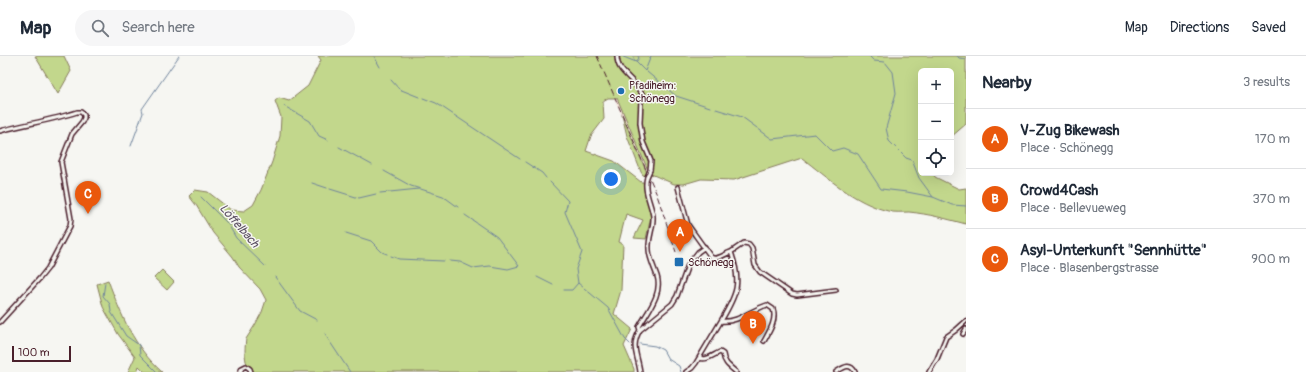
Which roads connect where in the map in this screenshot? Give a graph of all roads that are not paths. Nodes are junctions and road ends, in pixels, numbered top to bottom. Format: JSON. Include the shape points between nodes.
{"nodes":[{"id":1,"x":617,"y":56,"type":"edge"},
{"id":2,"x":0,"y":132,"type":"edge"},
{"id":3,"x":678,"y":187,"type":"dead end"},
{"id":4,"x":705,"y":247,"type":"junction"},
{"id":5,"x":731,"y":252,"type":"junction"},
{"id":6,"x":836,"y":290,"type":"dead end"},
{"id":7,"x":721,"y":321,"type":"junction"},
{"id":8,"x":966,"y":321,"type":"edge"},
{"id":9,"x":0,"y":322,"type":"edge"},
{"id":10,"x":966,"y":329,"type":"edge"},
{"id":11,"x":640,"y":330,"type":"junction"},
{"id":12,"x":964,"y":334,"type":"dead end"},
{"id":13,"x":764,"y":341,"type":"dead end"},
{"id":14,"x":699,"y":358,"type":"junction"},
{"id":15,"x":240,"y":372,"type":"edge"},
{"id":16,"x":251,"y":372,"type":"edge"},
{"id":17,"x":640,"y":372,"type":"edge"},
{"id":18,"x":686,"y":372,"type":"edge"},
{"id":19,"x":736,"y":372,"type":"edge"},
{"id":20,"x":836,"y":372,"type":"edge"},
{"id":21,"x":855,"y":372,"type":"edge"},
{"id":22,"x":929,"y":372,"type":"edge"}],
"edges":[{"from":1,"to":11,"type":"street","bridge":true,"via":[[619,68],[644,96],[641,99],[640,123],[643,142],[651,161],[646,188],[653,217],[649,253],[659,284],[654,301],[639,327]]},
{"from":2,"to":9,"type":"street","via":[[77,112],[84,115],[82,122],[72,134],[61,162],[72,219],[70,226],[48,268]]},
{"from":3,"to":4,"type":"street","via":[[688,225]]},
{"from":4,"to":5,"type":"street","via":[[713,258]]},
{"from":4,"to":11,"type":"street","via":[[688,265],[672,304]]},
{"from":5,"to":6,"type":"street","via":[[744,243],[749,244],[755,265],[760,272],[794,294]]},
{"from":5,"to":7,"type":"street","via":[[737,271],[737,288],[734,300]]},
{"from":7,"to":13,"type":"street","via":[[734,320],[766,305],[771,307],[774,318]]},
{"from":7,"to":14,"type":"street"},
{"from":8,"to":22,"type":"street","via":[[946,337],[938,359]]},
{"from":10,"to":12,"type":"street"},
{"from":11,"to":17,"type":"street","via":[[635,342]]},
{"from":14,"to":18,"type":"street"},
{"from":14,"to":19,"type":"street","via":[[703,360],[720,352],[726,364]]},
{"from":15,"to":16,"type":"street","via":[[246,366]]},
{"from":20,"to":21,"type":"street","via":[[846,366],[850,366]]}]}
